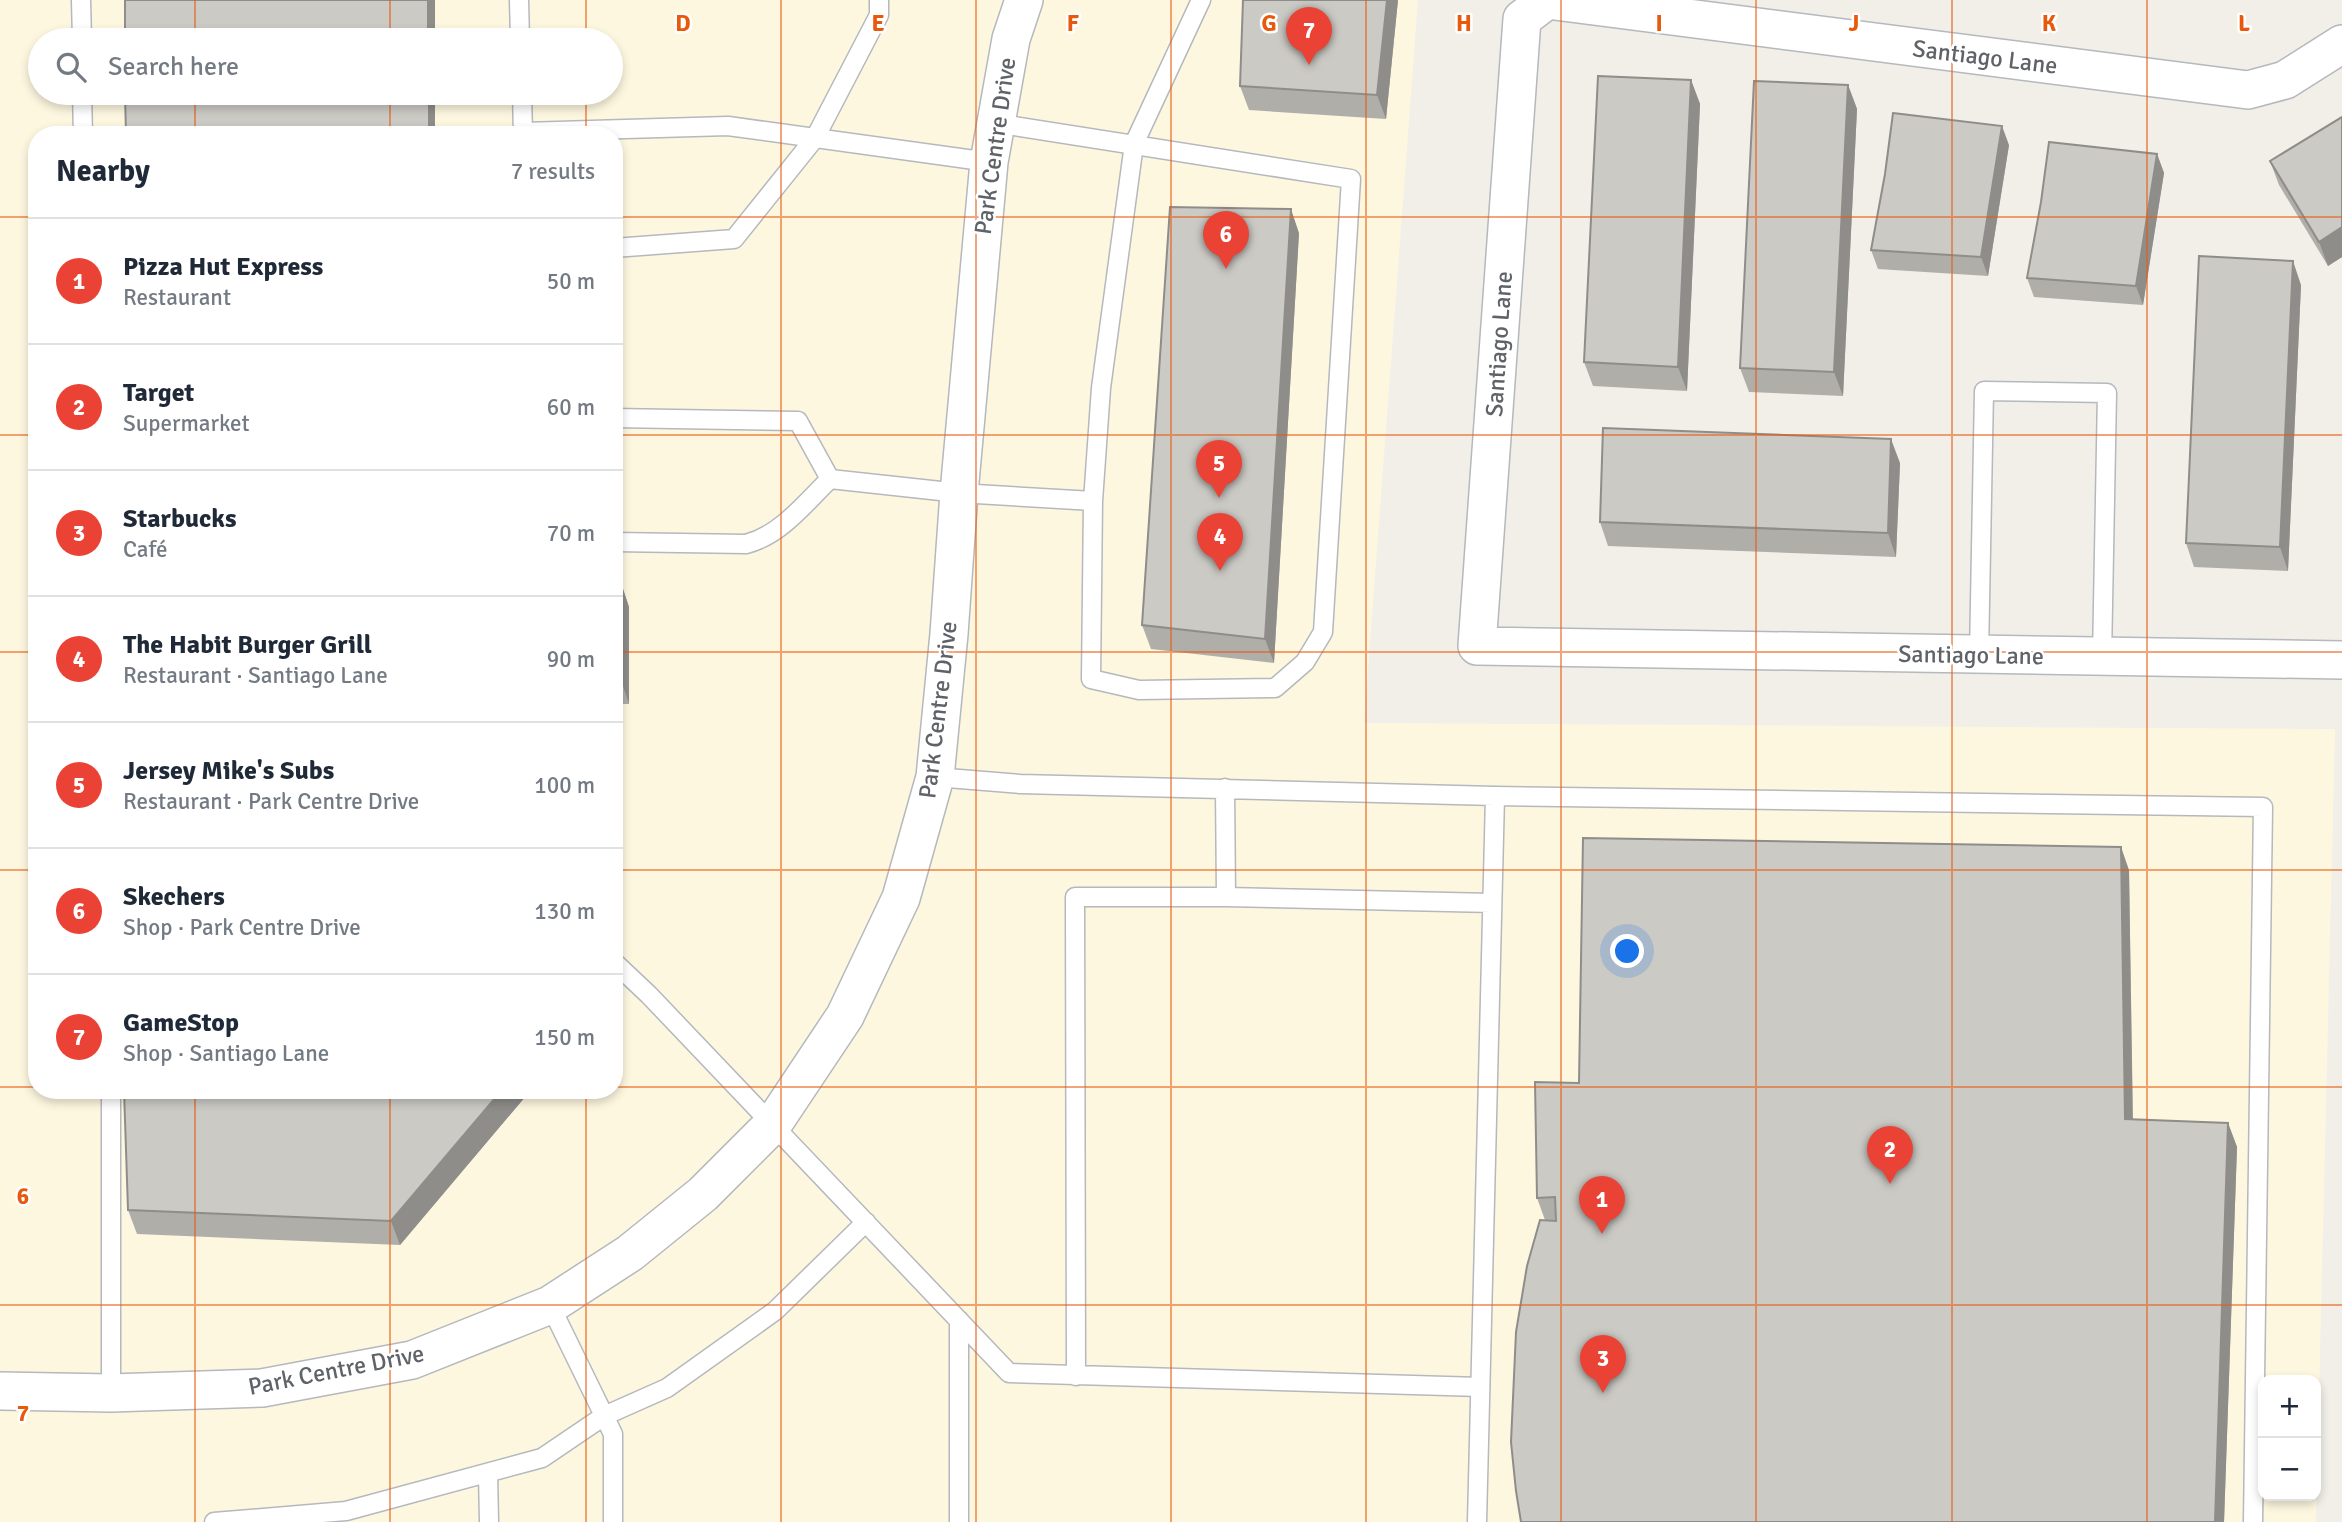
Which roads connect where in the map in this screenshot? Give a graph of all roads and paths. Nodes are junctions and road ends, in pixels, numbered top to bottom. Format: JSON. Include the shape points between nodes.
{"nodes":[{"id":1,"x":81,"y":0,"type":"edge"},
{"id":2,"x":519,"y":0,"type":"edge"},
{"id":3,"x":879,"y":0,"type":"edge"},
{"id":4,"x":1024,"y":0,"type":"edge"},
{"id":5,"x":1201,"y":0,"type":"edge"},
{"id":6,"x":82,"y":28,"type":"edge"},
{"id":7,"x":520,"y":28,"type":"edge"},
{"id":8,"x":2342,"y":44,"type":"edge"},
{"id":9,"x":82,"y":105,"type":"edge"},
{"id":10,"x":522,"y":105,"type":"edge"},
{"id":11,"x":995,"y":123,"type":"junction"},
{"id":12,"x":83,"y":126,"type":"edge"},
{"id":13,"x":523,"y":126,"type":"edge"},
{"id":14,"x":623,"y":130,"type":"edge"},
{"id":15,"x":815,"y":138,"type":"junction"},
{"id":16,"x":1134,"y":144,"type":"junction"},
{"id":17,"x":989,"y":162,"type":"junction"},
{"id":18,"x":623,"y":247,"type":"edge"},
{"id":19,"x":623,"y":418,"type":"edge"},
{"id":20,"x":831,"y":479,"type":"junction"},
{"id":21,"x":959,"y":493,"type":"junction"},
{"id":22,"x":1093,"y":501,"type":"junction"},
{"id":23,"x":623,"y":542,"type":"edge"},
{"id":24,"x":1979,"y":655,"type":"junction"},
{"id":25,"x":2102,"y":658,"type":"junction"},
{"id":26,"x":2342,"y":660,"type":"edge"},
{"id":27,"x":935,"y":777,"type":"junction"},
{"id":28,"x":1225,"y":788,"type":"junction"},
{"id":29,"x":1496,"y":796,"type":"junction"},
{"id":30,"x":1226,"y":897,"type":"junction"},
{"id":31,"x":1492,"y":903,"type":"junction"},
{"id":32,"x":623,"y":970,"type":"edge"},
{"id":33,"x":111,"y":1099,"type":"edge"},
{"id":34,"x":772,"y":1124,"type":"junction"},
{"id":35,"x":866,"y":1222,"type":"junction"},
{"id":36,"x":550,"y":1305,"type":"junction"},
{"id":37,"x":959,"y":1320,"type":"junction"},
{"id":38,"x":1076,"y":1376,"type":"junction"},
{"id":39,"x":1480,"y":1387,"type":"junction"},
{"id":40,"x":0,"y":1391,"type":"edge"},
{"id":41,"x":111,"y":1392,"type":"junction"},
{"id":42,"x":604,"y":1416,"type":"junction"},
{"id":43,"x":488,"y":1473,"type":"junction"},
{"id":44,"x":246,"y":1521,"type":"edge"},
{"id":45,"x":214,"y":1522,"type":"edge"},
{"id":46,"x":489,"y":1522,"type":"edge"},
{"id":47,"x":612,"y":1522,"type":"edge"},
{"id":48,"x":959,"y":1522,"type":"edge"},
{"id":49,"x":1476,"y":1522,"type":"edge"},
{"id":50,"x":2253,"y":1522,"type":"edge"}],
"edges":[{"from":1,"to":6,"type":"lane"},
{"from":2,"to":7,"type":"lane"},
{"from":3,"to":15,"type":"lane","via":[[879,16]]},
{"from":4,"to":11,"type":"street","name":"Park Centre Drive"},
{"from":5,"to":16,"type":"lane"},
{"from":8,"to":24,"type":"street","name":"Santiago Lane","via":[[2285,80],[2248,90],[1547,0],[1522,19],[1477,646]]},
{"from":9,"to":12,"type":"lane"},
{"from":10,"to":13,"type":"lane"},
{"from":11,"to":16,"type":"lane"},
{"from":11,"to":17,"type":"street","name":"Park Centre Drive"},
{"from":14,"to":15,"type":"lane","via":[[728,127]]},
{"from":15,"to":17,"type":"lane"},
{"from":15,"to":18,"type":"lane","via":[[734,239]]},
{"from":16,"to":22,"type":"lane","via":[[1101,388]]},
{"from":16,"to":22,"type":"lane","via":[[1351,178],[1323,632],[1306,662],[1275,688],[1139,690],[1091,679]]},
{"from":17,"to":21,"type":"street","name":"Park Centre Drive"},
{"from":19,"to":20,"type":"lane","via":[[798,421]]},
{"from":20,"to":21,"type":"lane"},
{"from":20,"to":23,"type":"lane","via":[[762,540],[746,544]]},
{"from":21,"to":22,"type":"lane"},
{"from":21,"to":27,"type":"street","name":"Park Centre Drive"},
{"from":24,"to":25,"type":"street","name":"Santiago Lane"},
{"from":24,"to":25,"type":"lane","via":[[1984,391],[2107,393]]},
{"from":25,"to":26,"type":"street","name":"Santiago Lane"},
{"from":27,"to":28,"type":"lane","via":[[1020,784]]},
{"from":27,"to":34,"type":"street","name":"Park Centre Drive","via":[[901,898],[845,1016]]},
{"from":28,"to":29,"type":"lane"},
{"from":28,"to":30,"type":"lane"},
{"from":29,"to":31,"type":"lane"},
{"from":29,"to":50,"type":"lane","via":[[2263,807]]},
{"from":30,"to":31,"type":"lane"},
{"from":30,"to":38,"type":"lane","via":[[1075,897]]},
{"from":31,"to":39,"type":"lane"},
{"from":32,"to":34,"type":"lane"},
{"from":33,"to":41,"type":"lane"},
{"from":34,"to":35,"type":"lane"},
{"from":34,"to":36,"type":"street","name":"Park Centre Drive","via":[[703,1194],[630,1253]]},
{"from":35,"to":37,"type":"lane"},
{"from":35,"to":42,"type":"lane","via":[[775,1311],[667,1388]]},
{"from":36,"to":41,"type":"street","name":"Park Centre Drive","via":[[412,1360],[262,1388]]},
{"from":36,"to":42,"type":"lane"},
{"from":37,"to":38,"type":"lane","via":[[1009,1373]]},
{"from":37,"to":48,"type":"lane"},
{"from":38,"to":39,"type":"lane"},
{"from":39,"to":49,"type":"lane"},
{"from":40,"to":41,"type":"street","name":"Park Centre Drive"},
{"from":42,"to":43,"type":"lane","via":[[542,1458]]},
{"from":42,"to":47,"type":"lane","via":[[613,1434]]},
{"from":43,"to":44,"type":"lane","via":[[346,1511]]},
{"from":43,"to":46,"type":"lane"},
{"from":44,"to":45,"type":"lane"}]}
